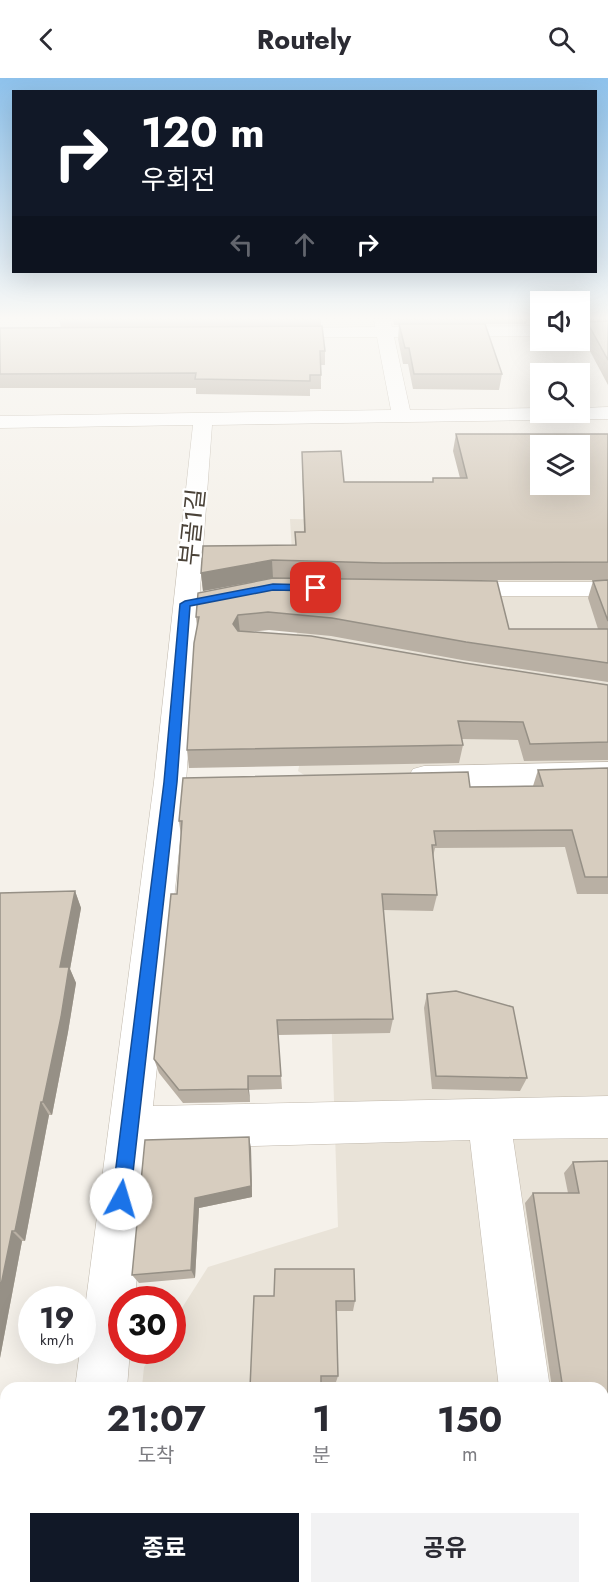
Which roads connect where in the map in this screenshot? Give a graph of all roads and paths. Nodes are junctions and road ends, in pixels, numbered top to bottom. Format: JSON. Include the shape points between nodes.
{"nodes":[{"id":1,"x":395,"y":390,"type":"edge"},
{"id":2,"x":608,"y":412,"type":"edge"},
{"id":3,"x":400,"y":415,"type":"junction"},
{"id":4,"x":203,"y":418,"type":"junction"},
{"id":5,"x":0,"y":422,"type":"edge"},
{"id":6,"x":608,"y":589,"type":"edge"},
{"id":7,"x":429,"y":590,"type":"edge"},
{"id":8,"x":608,"y":773,"type":"edge"},
{"id":9,"x":400,"y":778,"type":"edge"},
{"id":10,"x":608,"y":1117,"type":"edge"},
{"id":11,"x":489,"y":1118,"type":"junction"},
{"id":12,"x":129,"y":1128,"type":"junction"},
{"id":13,"x":102,"y":1382,"type":"edge"},
{"id":14,"x":524,"y":1382,"type":"edge"}],
"edges":[{"from":1,"to":3,"type":"street"},
{"from":2,"to":3,"type":"street"},
{"from":3,"to":4,"type":"street"},
{"from":4,"to":5,"type":"street"},
{"from":4,"to":12,"type":"street","name":"부골1길","via":[[182,781]]},
{"from":6,"to":7,"type":"street"},
{"from":8,"to":9,"type":"street"},
{"from":10,"to":11,"type":"street"},
{"from":11,"to":12,"type":"street"},
{"from":11,"to":14,"type":"street"},
{"from":12,"to":13,"type":"street","name":"부골1길"}]}
